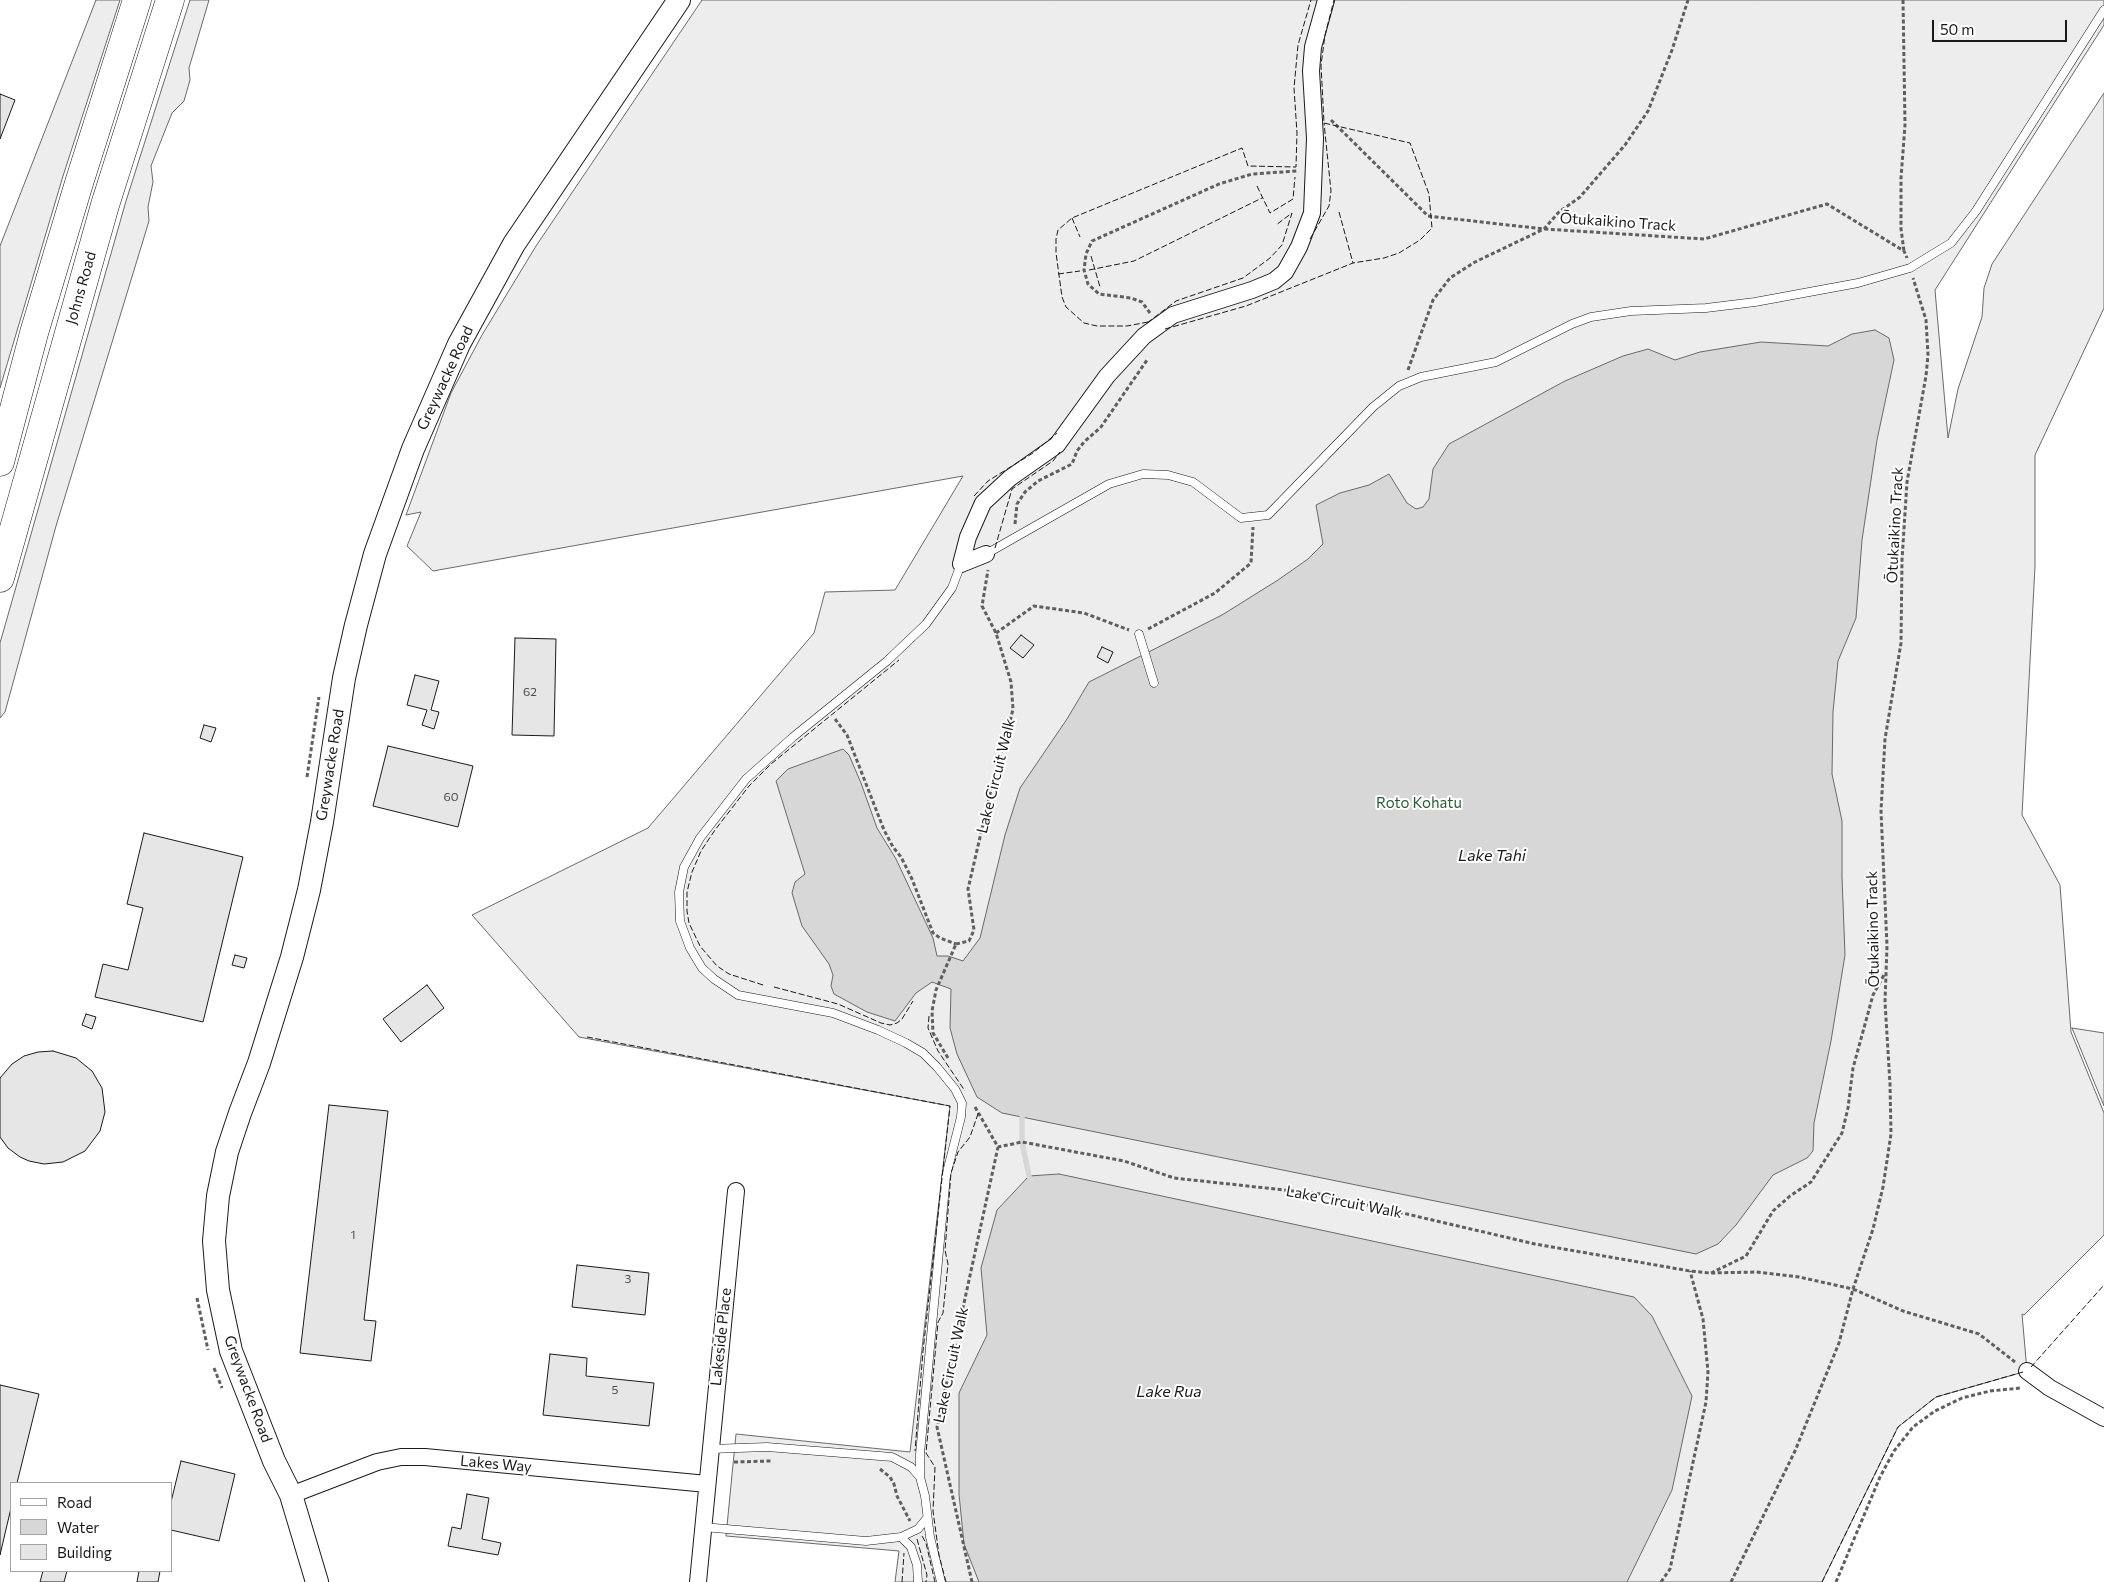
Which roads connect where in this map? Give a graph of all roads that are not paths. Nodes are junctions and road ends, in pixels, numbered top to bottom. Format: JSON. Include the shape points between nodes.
{"nodes":[{"id":1,"x":137,"y":0,"type":"edge"},
{"id":2,"x":170,"y":0,"type":"edge"},
{"id":3,"x":678,"y":0,"type":"edge"},
{"id":4,"x":1326,"y":0,"type":"edge"},
{"id":5,"x":2104,"y":10,"type":"edge"},
{"id":6,"x":0,"y":462,"type":"edge"},
{"id":7,"x":986,"y":554,"type":"joint"},
{"id":8,"x":961,"y":564,"type":"junction"},
{"id":9,"x":0,"y":578,"type":"edge"},
{"id":10,"x":1139,"y":634,"type":"road end"},
{"id":11,"x":1154,"y":683,"type":"dead end"},
{"id":12,"x":736,"y":1191,"type":"dead end"},
{"id":13,"x":2027,"y":1371,"type":"road end"},
{"id":14,"x":2104,"y":1418,"type":"edge"},
{"id":15,"x":710,"y":1449,"type":"junction"},
{"id":16,"x":920,"y":1477,"type":"junction"},
{"id":17,"x":707,"y":1484,"type":"junction"},
{"id":18,"x":291,"y":1495,"type":"junction"},
{"id":19,"x":927,"y":1518,"type":"junction"},
{"id":20,"x":704,"y":1527,"type":"junction"},
{"id":21,"x":901,"y":1537,"type":"junction"},
{"id":22,"x":317,"y":1582,"type":"edge"},
{"id":23,"x":698,"y":1582,"type":"edge"},
{"id":24,"x":918,"y":1582,"type":"edge"},
{"id":25,"x":940,"y":1582,"type":"edge"}],
"edges":[{"from":1,"to":6,"type":"highway","via":[[34,333]]},
{"from":2,"to":9,"type":"highway","name":"Johns Road","via":[[102,214]]},
{"from":3,"to":18,"type":"street","name":"Greywacke Road","via":[[514,244],[459,344],[391,506],[356,624],[309,890],[277,1010],[227,1152],[218,1196],[214,1241],[218,1290],[231,1351],[274,1461]]},
{"from":4,"to":8,"type":"street","via":[[1313,47],[1311,71],[1315,170],[1312,213],[1285,272],[1274,281],[1252,290],[1189,309],[1159,324],[1144,336],[1113,369],[1057,445],[1010,478],[983,503],[970,530]]},
{"from":5,"to":7,"type":"lane","via":[[1976,211],[1951,243],[1910,268],[1858,283],[1755,302],[1591,317],[1496,362],[1421,377],[1403,384],[1373,407],[1268,515],[1241,518],[1193,482],[1168,475],[1143,474],[1109,484]]},
{"from":7,"to":8,"type":"street"},
{"from":8,"to":16,"type":"lane","via":[[952,588],[926,624],[746,780],[700,838],[684,866],[679,892],[680,921],[690,948],[702,968],[714,979],[738,995],[833,1014],[878,1030],[923,1053],[956,1089],[962,1103],[946,1176]]},
{"from":10,"to":11,"type":"lane"},
{"from":12,"to":15,"type":"street","name":"Lakeside Place"},
{"from":13,"to":14,"type":"street","via":[[2050,1388]]},
{"from":15,"to":16,"type":"lane","via":[[767,1447],[892,1457],[910,1466]]},
{"from":15,"to":17,"type":"street","name":"Lakeside Place"},
{"from":16,"to":19,"type":"lane"},
{"from":17,"to":18,"type":"street","name":"Lakes Way","via":[[401,1457],[377,1462]]},
{"from":17,"to":20,"type":"street","name":"Lakeside Place"},
{"from":18,"to":22,"type":"street","name":"Greywacke Road"},
{"from":19,"to":21,"type":"lane","via":[[918,1528]]},
{"from":19,"to":25,"type":"lane"},
{"from":20,"to":21,"type":"lane","via":[[857,1540]]},
{"from":20,"to":23,"type":"street","name":"Lakeside Place"},
{"from":21,"to":24,"type":"lane","via":[[911,1547]]}]}
